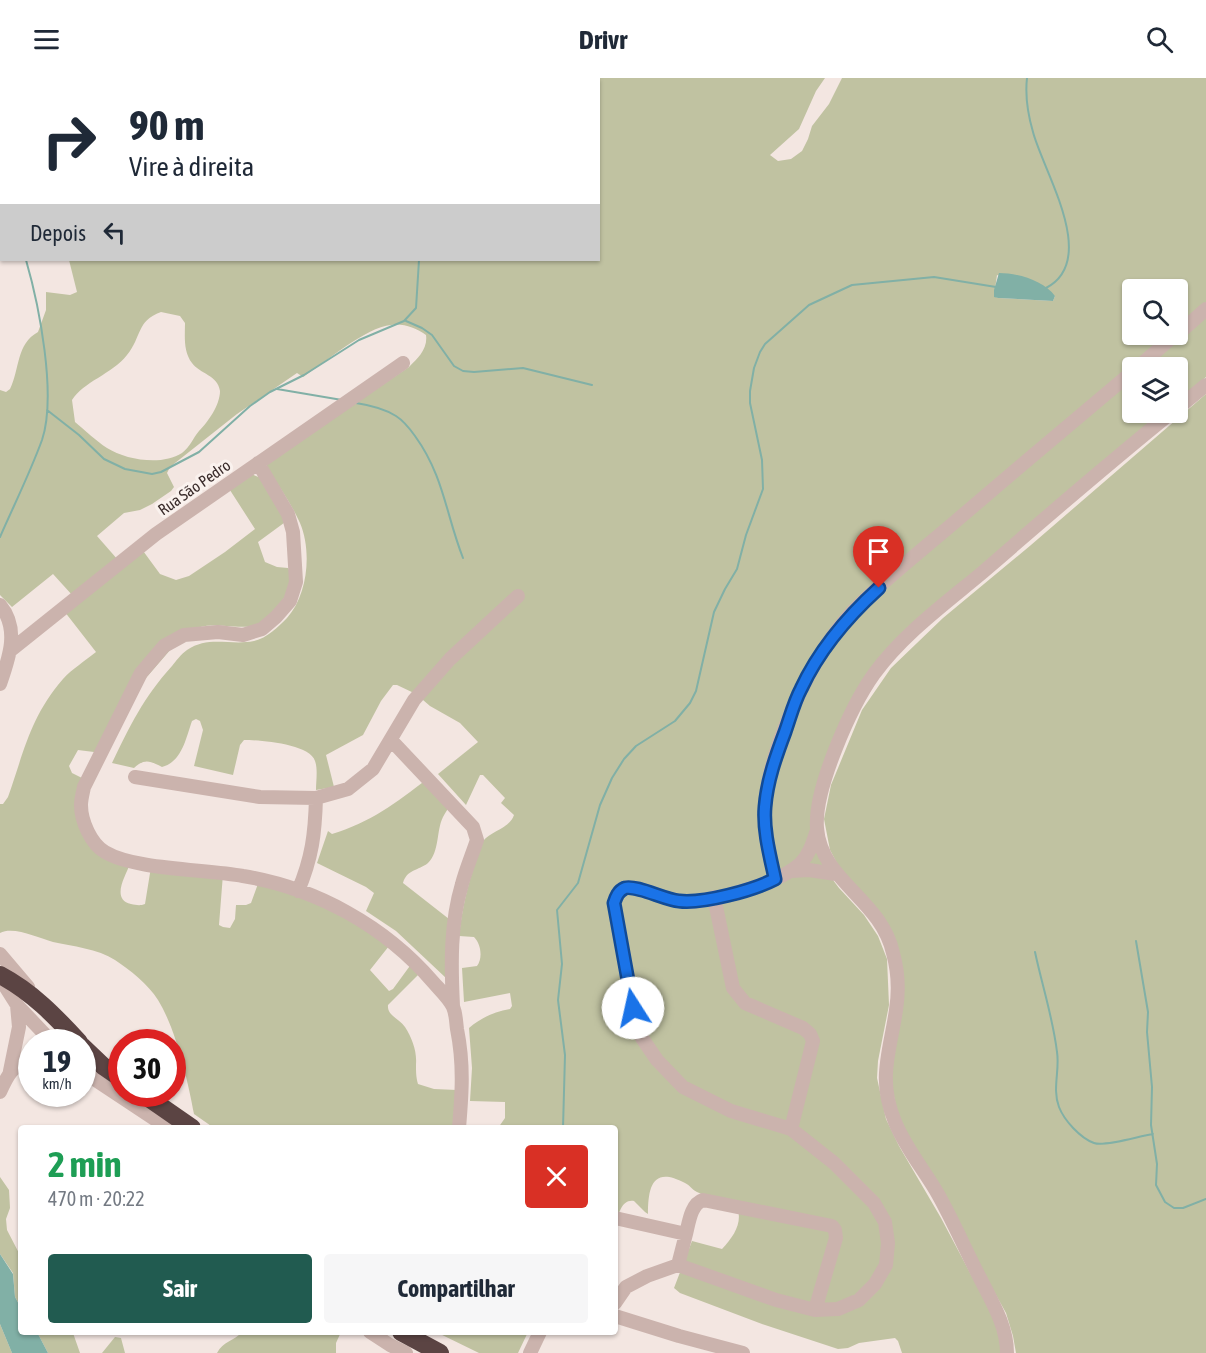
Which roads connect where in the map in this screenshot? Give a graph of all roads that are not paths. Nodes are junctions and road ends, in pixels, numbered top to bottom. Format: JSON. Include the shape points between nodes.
{"nodes":[{"id":1,"x":1206,"y":309,"type":"edge"},
{"id":2,"x":1188,"y":325,"type":"edge"},
{"id":3,"x":1164,"y":345,"type":"edge"},
{"id":4,"x":1150,"y":357,"type":"edge"},
{"id":5,"x":403,"y":363,"type":"dead end"},
{"id":6,"x":1122,"y":380,"type":"edge"},
{"id":7,"x":1206,"y":385,"type":"edge"},
{"id":8,"x":1188,"y":400,"type":"edge"},
{"id":9,"x":1158,"y":423,"type":"edge"},
{"id":10,"x":258,"y":463,"type":"junction"},
{"id":11,"x":518,"y":596,"type":"dead end"},
{"id":12,"x":0,"y":605,"type":"edge"},
{"id":13,"x":11,"y":650,"type":"junction"},
{"id":14,"x":0,"y":684,"type":"edge"},
{"id":15,"x":391,"y":740,"type":"junction"},
{"id":16,"x":135,"y":777,"type":"dead end"},
{"id":17,"x":316,"y":798,"type":"junction"},
{"id":18,"x":817,"y":830,"type":"junction"},
{"id":19,"x":791,"y":871,"type":"junction"},
{"id":20,"x":836,"y":874,"type":"junction"},
{"id":21,"x":775,"y":879,"type":"junction"},
{"id":22,"x":298,"y":891,"type":"junction"},
{"id":23,"x":714,"y":897,"type":"junction"},
{"id":24,"x":0,"y":954,"type":"edge"},
{"id":25,"x":0,"y":977,"type":"edge"},
{"id":26,"x":41,"y":1002,"type":"junction"},
{"id":27,"x":17,"y":1005,"type":"junction"},
{"id":28,"x":453,"y":1006,"type":"junction"},
{"id":29,"x":40,"y":1029,"type":"edge"},
{"id":30,"x":67,"y":1029,"type":"edge"},
{"id":31,"x":96,"y":1059,"type":"edge"},
{"id":32,"x":18,"y":1065,"type":"edge"},
{"id":33,"x":108,"y":1069,"type":"edge"},
{"id":34,"x":10,"y":1071,"type":"junction"},
{"id":35,"x":96,"y":1080,"type":"edge"},
{"id":36,"x":0,"y":1092,"type":"edge"},
{"id":37,"x":162,"y":1107,"type":"edge"},
{"id":38,"x":163,"y":1125,"type":"edge"},
{"id":39,"x":188,"y":1125,"type":"edge"},
{"id":40,"x":459,"y":1125,"type":"edge"},
{"id":41,"x":791,"y":1129,"type":"junction"},
{"id":42,"x":618,"y":1219,"type":"edge"},
{"id":43,"x":686,"y":1234,"type":"junction"},
{"id":44,"x":678,"y":1265,"type":"junction"},
{"id":45,"x":618,"y":1299,"type":"edge"},
{"id":46,"x":815,"y":1310,"type":"junction"},
{"id":47,"x":618,"y":1317,"type":"edge"},
{"id":48,"x":374,"y":1335,"type":"edge"},
{"id":49,"x":407,"y":1335,"type":"edge"},
{"id":50,"x":539,"y":1335,"type":"edge"},
{"id":51,"x":406,"y":1353,"type":"edge"},
{"id":52,"x":440,"y":1353,"type":"edge"},
{"id":53,"x":530,"y":1353,"type":"edge"},
{"id":54,"x":743,"y":1353,"type":"edge"},
{"id":55,"x":1007,"y":1353,"type":"edge"}],
"edges":[{"from":1,"to":2,"type":"street"},
{"from":3,"to":4,"type":"street"},
{"from":5,"to":10,"type":"street","name":"Rua São Pedro"},
{"from":6,"to":21,"type":"street","via":[[891,576],[827,644],[801,689],[771,772],[764,808]]},
{"from":7,"to":8,"type":"street"},
{"from":9,"to":18,"type":"street","via":[[911,633],[875,673],[852,712],[825,780]]},
{"from":10,"to":13,"type":"street","name":"Rua São Pedro","via":[[156,534]]},
{"from":10,"to":22,"type":"street","via":[[288,514],[293,532],[296,582],[290,601],[262,628],[243,635],[184,635],[164,646],[141,673],[84,787],[81,805],[94,842],[118,858],[244,876]]},
{"from":11,"to":15,"type":"street","via":[[450,659],[414,700]]},
{"from":12,"to":13,"type":"street","via":[[11,627]]},
{"from":13,"to":14,"type":"street"},
{"from":15,"to":17,"type":"street","via":[[374,769],[348,789]]},
{"from":15,"to":28,"type":"street","via":[[477,833],[454,923]]},
{"from":16,"to":17,"type":"street","via":[[260,797]]},
{"from":17,"to":22,"type":"street","via":[[314,845]]},
{"from":18,"to":19,"type":"street","via":[[809,852]]},
{"from":18,"to":20,"type":"street","via":[[822,850]]},
{"from":19,"to":20,"type":"street"},
{"from":19,"to":21,"type":"street"},
{"from":20,"to":55,"type":"street","via":[[869,906],[883,925],[893,950],[897,999],[886,1058],[885,1088],[895,1122],[939,1196],[993,1303],[1002,1324]]},
{"from":21,"to":23,"type":"street","via":[[759,887]]},
{"from":22,"to":28,"type":"street","via":[[349,913],[391,941]]},
{"from":23,"to":41,"type":"street","via":[[738,997],[803,1028],[813,1041]]},
{"from":23,"to":41,"type":"street","via":[[681,902],[633,888],[624,888],[617,894],[614,903],[642,1038],[683,1087],[731,1111]]},
{"from":24,"to":26,"type":"street"},
{"from":25,"to":26,"type":"highway"},
{"from":25,"to":27,"type":"street"},
{"from":26,"to":30,"type":"highway"},
{"from":27,"to":29,"type":"street"},
{"from":27,"to":34,"type":"street","via":[[19,1027]]},
{"from":28,"to":40,"type":"street","via":[[463,1073]]},
{"from":31,"to":33,"type":"highway"},
{"from":32,"to":34,"type":"street"},
{"from":34,"to":36,"type":"street"},
{"from":35,"to":38,"type":"street"},
{"from":37,"to":39,"type":"highway"},
{"from":41,"to":46,"type":"street","via":[[834,1163],[874,1203],[885,1222],[888,1243],[886,1265],[859,1300],[838,1309]]},
{"from":42,"to":43,"type":"street"},
{"from":43,"to":44,"type":"street"},
{"from":43,"to":46,"type":"street","via":[[694,1207],[703,1200],[832,1226],[836,1238]]},
{"from":44,"to":45,"type":"street","via":[[626,1287]]},
{"from":44,"to":46,"type":"street"},
{"from":47,"to":54,"type":"street"},
{"from":48,"to":51,"type":"street"},
{"from":49,"to":52,"type":"highway"},
{"from":50,"to":53,"type":"street"}]}
